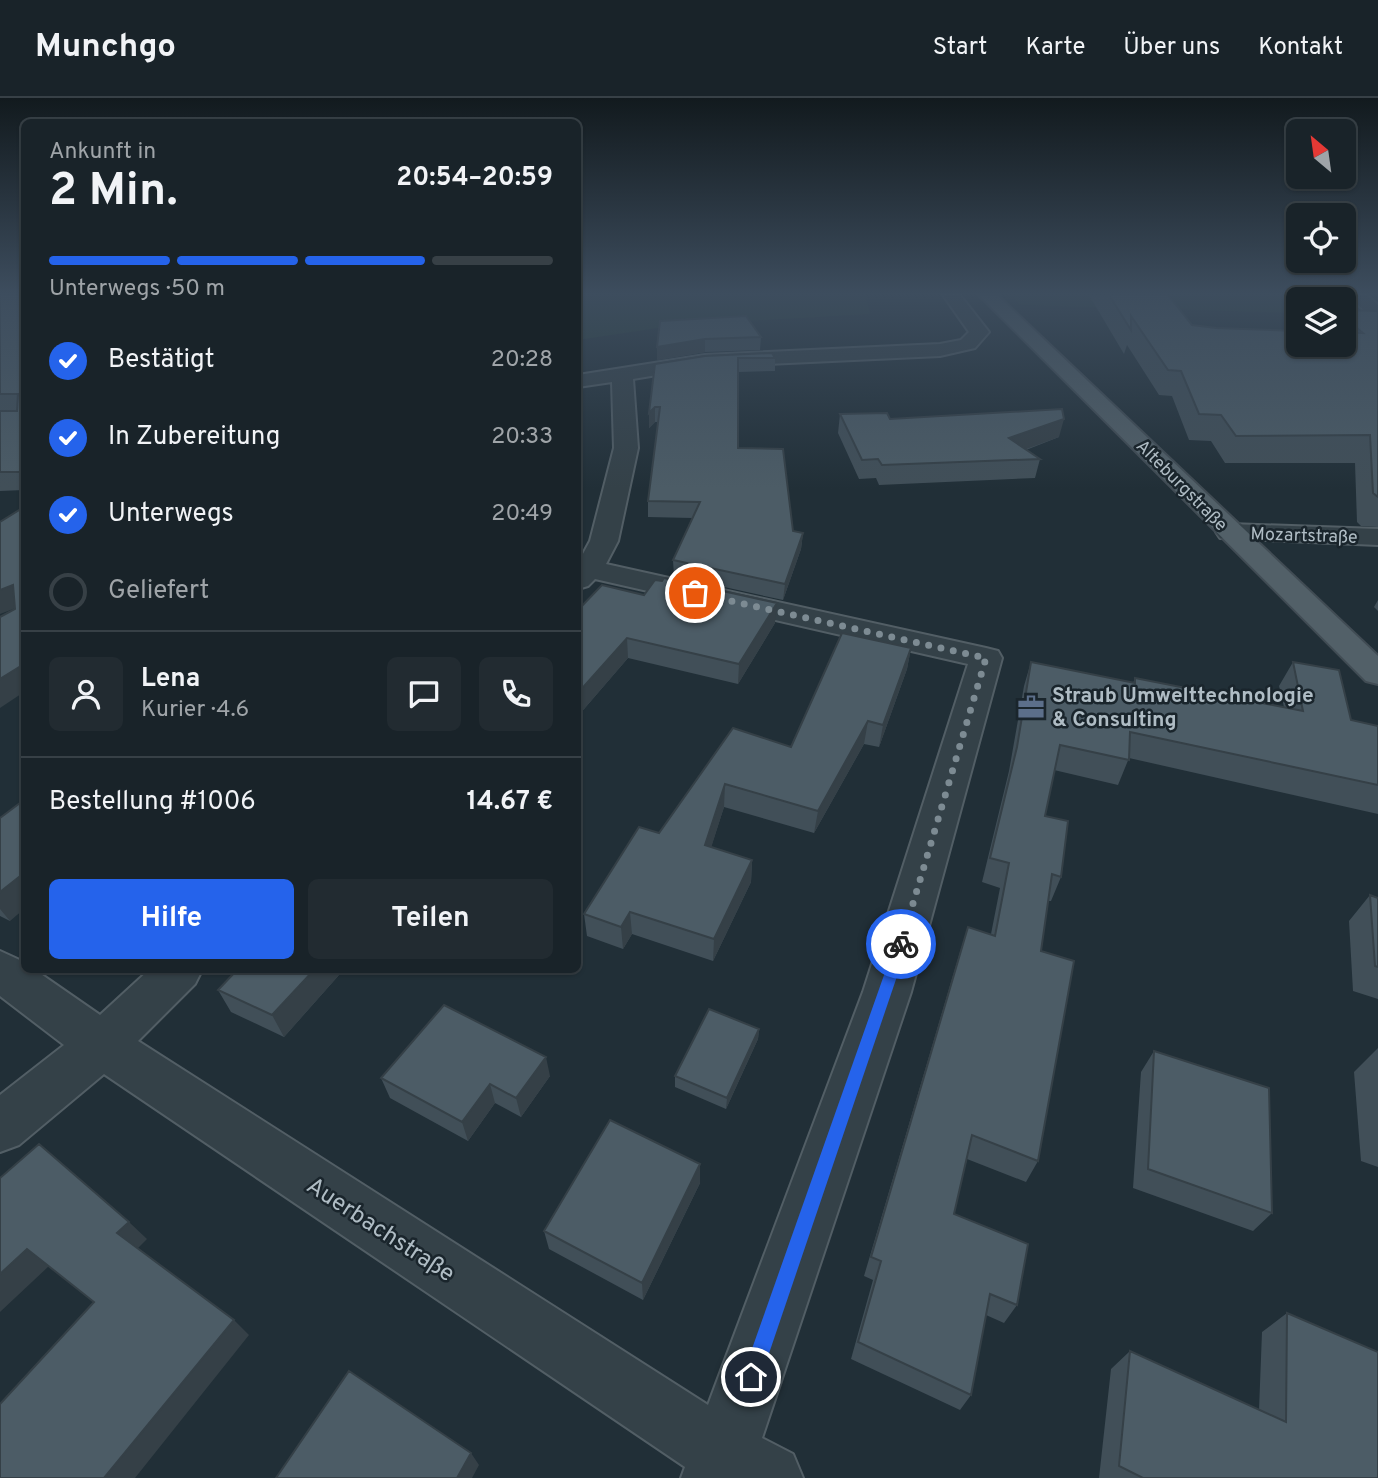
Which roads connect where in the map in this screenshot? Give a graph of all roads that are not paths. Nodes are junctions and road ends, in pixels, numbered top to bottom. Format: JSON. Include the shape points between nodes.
{"nodes":[{"id":1,"x":739,"y":359,"type":"edge"},
{"id":2,"x":1053,"y":359,"type":"edge"},
{"id":3,"x":622,"y":374,"type":"junction"},
{"id":4,"x":581,"y":381,"type":"edge"},
{"id":5,"x":1230,"y":532,"type":"junction"},
{"id":6,"x":1378,"y":537,"type":"edge"},
{"id":7,"x":583,"y":574,"type":"edge"},
{"id":8,"x":1378,"y":674,"type":"edge"},
{"id":9,"x":0,"y":970,"type":"edge"},
{"id":10,"x":176,"y":973,"type":"edge"},
{"id":11,"x":102,"y":1045,"type":"junction"},
{"id":12,"x":0,"y":1127,"type":"edge"},
{"id":13,"x":736,"y":1470,"type":"edge"}],
"edges":[{"from":1,"to":3,"type":"street"},
{"from":2,"to":5,"type":"main road","name":"Alteburgstraße"},
{"from":3,"to":4,"type":"street"},
{"from":3,"to":7,"type":"street","via":[[626,449],[604,541]]},
{"from":5,"to":6,"type":"street","name":"Mozartstraße"},
{"from":5,"to":8,"type":"main road","name":"Alteburgstraße"},
{"from":7,"to":13,"type":"street","via":[[986,658],[887,992]]},
{"from":9,"to":11,"type":"street","name":"Auerbachstraße"},
{"from":10,"to":11,"type":"street"},
{"from":11,"to":12,"type":"street"},
{"from":11,"to":13,"type":"street","name":"Auerbachstraße"}]}
